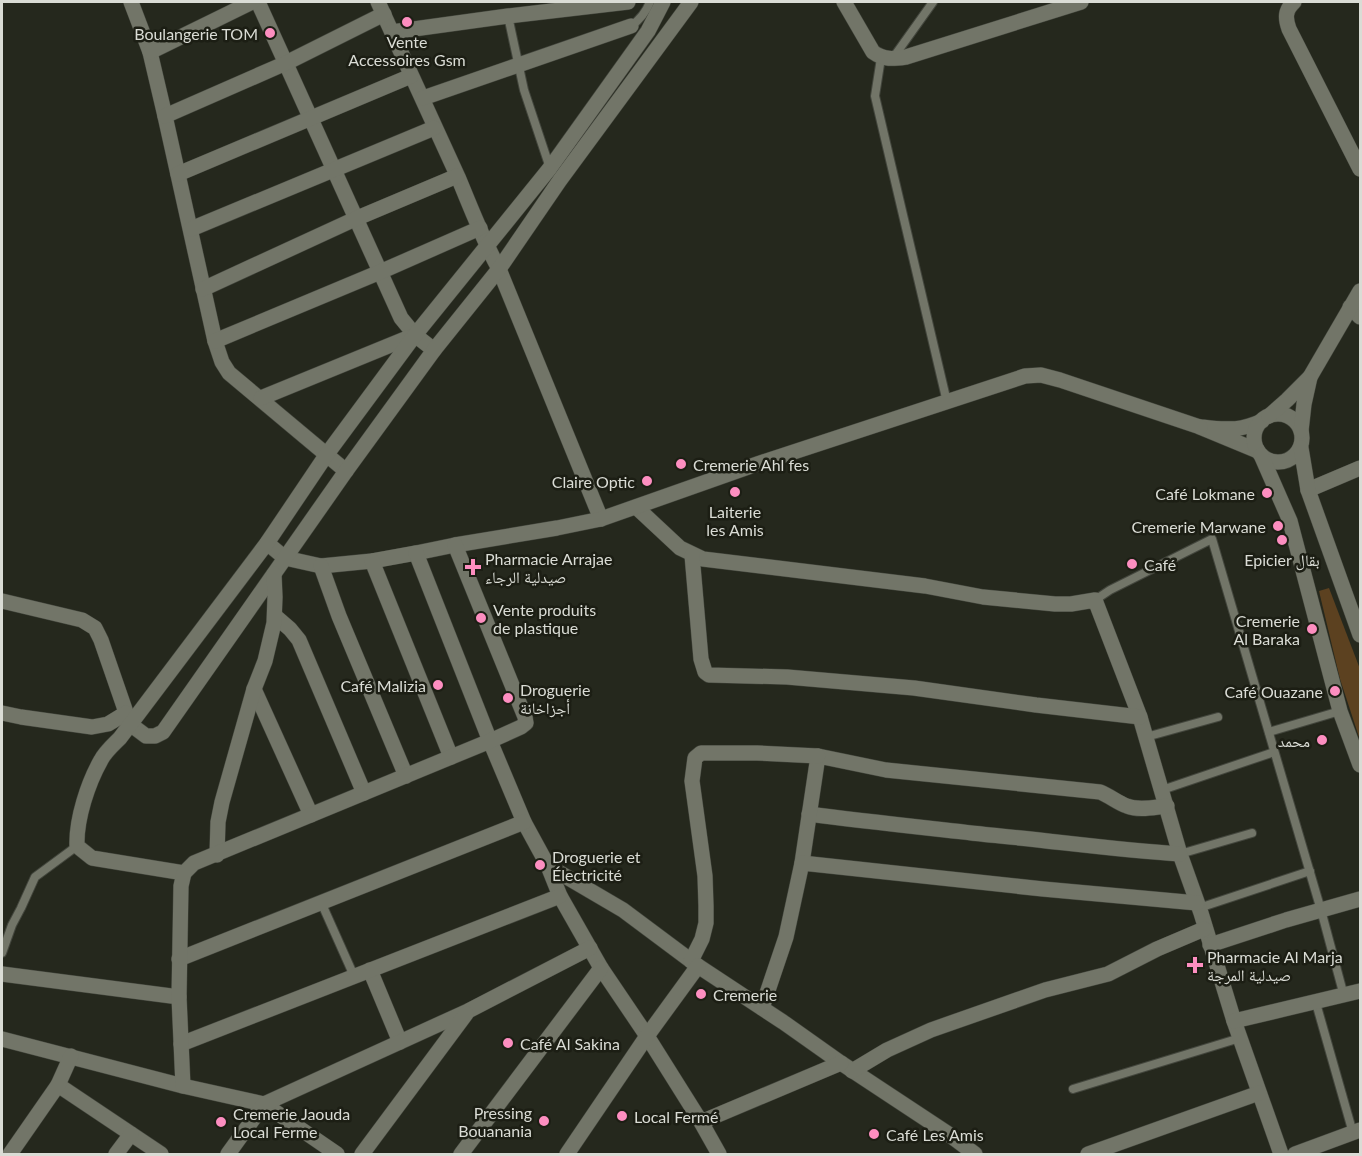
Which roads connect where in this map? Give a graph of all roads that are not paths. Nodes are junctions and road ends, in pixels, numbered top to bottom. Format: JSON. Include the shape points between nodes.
{"nodes":[{"id":1,"x":131,"y":2,"type":"edge"},
{"id":2,"x":252,"y":2,"type":"edge"},
{"id":3,"x":258,"y":2,"type":"edge"},
{"id":4,"x":628,"y":2,"type":"edge"},
{"id":5,"x":650,"y":2,"type":"edge"},
{"id":6,"x":663,"y":2,"type":"edge"},
{"id":7,"x":691,"y":2,"type":"edge"},
{"id":8,"x":844,"y":2,"type":"edge"},
{"id":9,"x":933,"y":2,"type":"edge"},
{"id":10,"x":1081,"y":2,"type":"edge"},
{"id":11,"x":1294,"y":2,"type":"edge"},
{"id":12,"x":381,"y":8,"type":"edge"},
{"id":13,"x":508,"y":16,"type":"junction"},
{"id":14,"x":631,"y":26,"type":"joint"},
{"id":15,"x":392,"y":32,"type":"junction"},
{"id":16,"x":150,"y":52,"type":"junction"},
{"id":17,"x":887,"y":58,"type":"junction"},
{"id":18,"x":286,"y":63,"type":"junction"},
{"id":19,"x":518,"y":64,"type":"junction"},
{"id":20,"x":411,"y":76,"type":"junction"},
{"id":21,"x":423,"y":98,"type":"junction"},
{"id":22,"x":165,"y":116,"type":"junction"},
{"id":23,"x":311,"y":118,"type":"junction"},
{"id":24,"x":434,"y":128,"type":"junction"},
{"id":25,"x":550,"y":168,"type":"junction"},
{"id":26,"x":1360,"y":169,"type":"edge"},
{"id":27,"x":334,"y":170,"type":"junction"},
{"id":28,"x":178,"y":174,"type":"junction"},
{"id":29,"x":457,"y":176,"type":"junction"},
{"id":30,"x":560,"y":180,"type":"junction"},
{"id":31,"x":355,"y":219,"type":"junction"},
{"id":32,"x":480,"y":228,"type":"junction"},
{"id":33,"x":191,"y":230,"type":"junction"},
{"id":34,"x":486,"y":246,"type":"junction"},
{"id":35,"x":500,"y":269,"type":"junction"},
{"id":36,"x":380,"y":272,"type":"junction"},
{"id":37,"x":203,"y":288,"type":"junction"},
{"id":38,"x":1360,"y":291,"type":"edge"},
{"id":39,"x":1355,"y":312,"type":"edge"},
{"id":40,"x":415,"y":335,"type":"junction"},
{"id":41,"x":215,"y":341,"type":"junction"},
{"id":42,"x":434,"y":350,"type":"junction"},
{"id":43,"x":1310,"y":377,"type":"junction"},
{"id":44,"x":261,"y":398,"type":"junction"},
{"id":45,"x":947,"y":402,"type":"junction"},
{"id":46,"x":1265,"y":418,"type":"junction"},
{"id":47,"x":1200,"y":427,"type":"junction"},
{"id":48,"x":1301,"y":431,"type":"junction"},
{"id":49,"x":1301,"y":447,"type":"junction"},
{"id":50,"x":1260,"y":453,"type":"junction"},
{"id":51,"x":327,"y":454,"type":"junction"},
{"id":52,"x":1360,"y":468,"type":"edge"},
{"id":53,"x":346,"y":471,"type":"junction"},
{"id":54,"x":1308,"y":490,"type":"junction"},
{"id":55,"x":636,"y":507,"type":"junction"},
{"id":56,"x":601,"y":519,"type":"junction"},
{"id":57,"x":267,"y":543,"type":"junction"},
{"id":58,"x":455,"y":545,"type":"junction"},
{"id":59,"x":416,"y":553,"type":"junction"},
{"id":60,"x":692,"y":555,"type":"junction"},
{"id":61,"x":285,"y":558,"type":"junction"},
{"id":62,"x":372,"y":561,"type":"junction"},
{"id":63,"x":321,"y":567,"type":"junction"},
{"id":64,"x":274,"y":574,"type":"junction"},
{"id":65,"x":1095,"y":600,"type":"junction"},
{"id":66,"x":2,"y":602,"type":"edge"},
{"id":67,"x":275,"y":616,"type":"junction"},
{"id":68,"x":1357,"y":616,"type":"edge"},
{"id":69,"x":1360,"y":635,"type":"edge"},
{"id":70,"x":254,"y":689,"type":"junction"},
{"id":71,"x":1340,"y":711,"type":"junction"},
{"id":72,"x":2,"y":713,"type":"edge"},
{"id":73,"x":1140,"y":717,"type":"junction"},
{"id":74,"x":1218,"y":717,"type":"dead end"},
{"id":75,"x":128,"y":718,"type":"junction"},
{"id":76,"x":1269,"y":732,"type":"junction"},
{"id":77,"x":1146,"y":737,"type":"junction"},
{"id":78,"x":490,"y":741,"type":"junction"},
{"id":79,"x":1274,"y":752,"type":"junction"},
{"id":80,"x":818,"y":756,"type":"junction"},
{"id":81,"x":451,"y":757,"type":"junction"},
{"id":82,"x":1360,"y":765,"type":"edge"},
{"id":83,"x":406,"y":776,"type":"junction"},
{"id":84,"x":1162,"y":790,"type":"junction"},
{"id":85,"x":364,"y":793,"type":"junction"},
{"id":86,"x":1167,"y":806,"type":"junction"},
{"id":87,"x":809,"y":814,"type":"junction"},
{"id":88,"x":311,"y":815,"type":"junction"},
{"id":89,"x":524,"y":822,"type":"junction"},
{"id":90,"x":1252,"y":833,"type":"dead end"},
{"id":91,"x":77,"y":846,"type":"junction"},
{"id":92,"x":1180,"y":854,"type":"junction"},
{"id":93,"x":217,"y":855,"type":"junction"},
{"id":94,"x":801,"y":863,"type":"junction"},
{"id":95,"x":548,"y":866,"type":"junction"},
{"id":96,"x":1310,"y":871,"type":"junction"},
{"id":97,"x":184,"y":873,"type":"junction"},
{"id":98,"x":560,"y":896,"type":"junction"},
{"id":99,"x":1360,"y":899,"type":"edge"},
{"id":100,"x":321,"y":902,"type":"junction"},
{"id":101,"x":1198,"y":906,"type":"junction"},
{"id":102,"x":1321,"y":910,"type":"junction"},
{"id":103,"x":1204,"y":929,"type":"junction"},
{"id":104,"x":1210,"y":945,"type":"junction"},
{"id":105,"x":590,"y":948,"type":"junction"},
{"id":106,"x":2,"y":953,"type":"edge"},
{"id":107,"x":179,"y":959,"type":"junction"},
{"id":108,"x":695,"y":963,"type":"junction"},
{"id":109,"x":601,"y":968,"type":"junction"},
{"id":110,"x":370,"y":970,"type":"junction"},
{"id":111,"x":2,"y":974,"type":"edge"},
{"id":112,"x":354,"y":976,"type":"junction"},
{"id":113,"x":1360,"y":991,"type":"edge"},
{"id":114,"x":1344,"y":996,"type":"junction"},
{"id":115,"x":179,"y":997,"type":"junction"},
{"id":116,"x":1316,"y":1003,"type":"junction"},
{"id":117,"x":762,"y":1008,"type":"junction"},
{"id":118,"x":468,"y":1011,"type":"junction"},
{"id":119,"x":1234,"y":1021,"type":"junction"},
{"id":120,"x":647,"y":1036,"type":"junction"},
{"id":121,"x":1240,"y":1038,"type":"junction"},
{"id":122,"x":2,"y":1039,"type":"edge"},
{"id":123,"x":400,"y":1042,"type":"junction"},
{"id":124,"x":181,"y":1044,"type":"junction"},
{"id":125,"x":71,"y":1056,"type":"junction"},
{"id":126,"x":847,"y":1067,"type":"junction"},
{"id":127,"x":58,"y":1085,"type":"junction"},
{"id":128,"x":183,"y":1086,"type":"junction"},
{"id":129,"x":1073,"y":1089,"type":"dead end"},
{"id":130,"x":1259,"y":1093,"type":"junction"},
{"id":131,"x":264,"y":1104,"type":"junction"},
{"id":132,"x":701,"y":1122,"type":"junction"},
{"id":133,"x":1357,"y":1132,"type":"edge"},
{"id":134,"x":130,"y":1134,"type":"junction"},
{"id":135,"x":579,"y":1137,"type":"junction"},
{"id":136,"x":10,"y":1155,"type":"edge"},
{"id":137,"x":116,"y":1155,"type":"edge"},
{"id":138,"x":161,"y":1155,"type":"edge"},
{"id":139,"x":228,"y":1155,"type":"edge"},
{"id":140,"x":337,"y":1155,"type":"edge"},
{"id":141,"x":362,"y":1155,"type":"edge"},
{"id":142,"x":461,"y":1155,"type":"edge"},
{"id":143,"x":567,"y":1155,"type":"edge"},
{"id":144,"x":581,"y":1155,"type":"edge"},
{"id":145,"x":718,"y":1155,"type":"edge"},
{"id":146,"x":975,"y":1155,"type":"edge"},
{"id":147,"x":1088,"y":1155,"type":"edge"},
{"id":148,"x":1281,"y":1155,"type":"edge"},
{"id":149,"x":1295,"y":1155,"type":"edge"}],
"edges":[{"from":1,"to":16,"type":"street"},
{"from":2,"to":16,"type":"street"},
{"from":3,"to":18,"type":"street"},
{"from":4,"to":13,"type":"street"},
{"from":5,"to":14,"type":"lane","via":[[639,21]]},
{"from":6,"to":25,"type":"street","via":[[648,31]]},
{"from":7,"to":30,"type":"street"},
{"from":8,"to":17,"type":"street","via":[[873,52]]},
{"from":9,"to":17,"type":"lane"},
{"from":10,"to":17,"type":"street","via":[[906,57]]},
{"from":11,"to":26,"type":"street","via":[[1286,12],[1289,29]]},
{"from":12,"to":15,"type":"street"},
{"from":12,"to":18,"type":"street"},
{"from":13,"to":15,"type":"street"},
{"from":13,"to":19,"type":"lane"},
{"from":14,"to":19,"type":"street"},
{"from":15,"to":20,"type":"street"},
{"from":16,"to":22,"type":"street"},
{"from":17,"to":45,"type":"lane","via":[[875,96]]},
{"from":18,"to":22,"type":"street"},
{"from":18,"to":23,"type":"street"},
{"from":19,"to":21,"type":"street"},
{"from":19,"to":25,"type":"lane"},
{"from":20,"to":21,"type":"street"},
{"from":20,"to":23,"type":"street"},
{"from":21,"to":24,"type":"street"},
{"from":22,"to":28,"type":"street"},
{"from":23,"to":27,"type":"street"},
{"from":23,"to":28,"type":"street"},
{"from":24,"to":27,"type":"street"},
{"from":24,"to":29,"type":"street"},
{"from":25,"to":30,"type":"lane"},
{"from":25,"to":34,"type":"street"},
{"from":27,"to":31,"type":"street"},
{"from":27,"to":33,"type":"street"},
{"from":28,"to":33,"type":"street"},
{"from":29,"to":31,"type":"street"},
{"from":29,"to":32,"type":"street"},
{"from":30,"to":35,"type":"street"},
{"from":31,"to":36,"type":"street"},
{"from":31,"to":37,"type":"street"},
{"from":32,"to":34,"type":"street"},
{"from":32,"to":36,"type":"street"},
{"from":33,"to":37,"type":"street"},
{"from":34,"to":35,"type":"street"},
{"from":34,"to":40,"type":"street"},
{"from":35,"to":42,"type":"street"},
{"from":35,"to":56,"type":"street"},
{"from":36,"to":40,"type":"street","via":[[401,318]]},
{"from":36,"to":41,"type":"street"},
{"from":37,"to":41,"type":"street"},
{"from":38,"to":39,"type":"street"},
{"from":39,"to":43,"type":"street"},
{"from":40,"to":42,"type":"street"},
{"from":40,"to":44,"type":"street"},
{"from":40,"to":51,"type":"street"},
{"from":41,"to":44,"type":"street","via":[[229,373]]},
{"from":42,"to":53,"type":"street"},
{"from":43,"to":46,"type":"street"},
{"from":43,"to":48,"type":"street"},
{"from":44,"to":51,"type":"street"},
{"from":45,"to":47,"type":"street","via":[[1011,380],[1041,375]]},
{"from":45,"to":55,"type":"street"},
{"from":46,"to":47,"type":"street","via":[[1237,429]]},
{"from":46,"to":48,"type":"street","via":[[1284,415],[1292,418]]},
{"from":46,"to":50,"type":"street","via":[[1255,434]]},
{"from":47,"to":50,"type":"street"},
{"from":48,"to":49,"type":"street"},
{"from":49,"to":50,"type":"street","via":[[1282,462],[1274,462]]},
{"from":49,"to":54,"type":"street"},
{"from":50,"to":71,"type":"street","via":[[1290,521]]},
{"from":51,"to":53,"type":"street"},
{"from":51,"to":57,"type":"street"},
{"from":52,"to":54,"type":"street"},
{"from":53,"to":61,"type":"street"},
{"from":54,"to":68,"type":"street"},
{"from":55,"to":56,"type":"street"},
{"from":55,"to":60,"type":"street"},
{"from":56,"to":58,"type":"street"},
{"from":57,"to":61,"type":"street"},
{"from":57,"to":75,"type":"street"},
{"from":58,"to":59,"type":"street"},
{"from":58,"to":78,"type":"street","via":[[525,717],[526,723],[521,727]]},
{"from":59,"to":62,"type":"street"},
{"from":59,"to":78,"type":"street"},
{"from":60,"to":65,"type":"street","via":[[983,597],[1055,604]]},
{"from":60,"to":73,"type":"street","via":[[701,659],[709,675],[914,688]]},
{"from":61,"to":63,"type":"street"},
{"from":61,"to":64,"type":"street"},
{"from":62,"to":63,"type":"street"},
{"from":62,"to":81,"type":"street"},
{"from":63,"to":83,"type":"street"},
{"from":64,"to":67,"type":"street"},
{"from":64,"to":75,"type":"street","via":[[163,732],[149,736]]},
{"from":65,"to":73,"type":"street"},
{"from":65,"to":76,"type":"lane","via":[[1212,538]]},
{"from":66,"to":75,"type":"street","via":[[82,620],[95,628]]},
{"from":67,"to":70,"type":"street"},
{"from":67,"to":85,"type":"street","via":[[299,639]]},
{"from":68,"to":69,"type":"street"},
{"from":70,"to":88,"type":"street"},
{"from":70,"to":93,"type":"street","via":[[222,802]]},
{"from":71,"to":76,"type":"lane"},
{"from":71,"to":82,"type":"street"},
{"from":72,"to":75,"type":"street","via":[[92,727]]},
{"from":73,"to":77,"type":"street"},
{"from":74,"to":77,"type":"lane"},
{"from":75,"to":91,"type":"street","via":[[120,738],[102,758],[88,790]]},
{"from":76,"to":79,"type":"lane"},
{"from":77,"to":84,"type":"street"},
{"from":78,"to":81,"type":"street"},
{"from":78,"to":89,"type":"street"},
{"from":79,"to":84,"type":"lane"},
{"from":79,"to":96,"type":"lane"},
{"from":80,"to":86,"type":"street","via":[[886,770],[1100,792],[1132,808]]},
{"from":80,"to":87,"type":"street"},
{"from":80,"to":108,"type":"street","via":[[701,753],[695,758],[692,781],[705,876],[706,923]]},
{"from":81,"to":83,"type":"street"},
{"from":83,"to":85,"type":"street"},
{"from":84,"to":86,"type":"street"},
{"from":85,"to":88,"type":"street"},
{"from":86,"to":92,"type":"street"},
{"from":87,"to":92,"type":"street"},
{"from":87,"to":94,"type":"street"},
{"from":88,"to":93,"type":"street"},
{"from":89,"to":95,"type":"street"},
{"from":89,"to":100,"type":"street"},
{"from":90,"to":92,"type":"lane"},
{"from":91,"to":97,"type":"street","via":[[92,858]]},
{"from":91,"to":106,"type":"lane","via":[[35,877]]},
{"from":92,"to":101,"type":"street"},
{"from":93,"to":97,"type":"street","via":[[194,863]]},
{"from":94,"to":101,"type":"street"},
{"from":94,"to":117,"type":"street","via":[[786,937]]},
{"from":95,"to":98,"type":"street"},
{"from":95,"to":108,"type":"street","via":[[623,910]]},
{"from":96,"to":101,"type":"lane"},
{"from":96,"to":102,"type":"lane"},
{"from":97,"to":107,"type":"street"},
{"from":98,"to":105,"type":"street"},
{"from":98,"to":110,"type":"street"},
{"from":99,"to":102,"type":"street"},
{"from":100,"to":107,"type":"street"},
{"from":100,"to":112,"type":"lane"},
{"from":101,"to":103,"type":"street"},
{"from":102,"to":104,"type":"street"},
{"from":102,"to":114,"type":"lane"},
{"from":103,"to":104,"type":"street"},
{"from":103,"to":126,"type":"street","via":[[1108,974],[1045,990],[931,1030]]},
{"from":104,"to":119,"type":"street"},
{"from":105,"to":109,"type":"street"},
{"from":105,"to":118,"type":"street"},
{"from":107,"to":115,"type":"street"},
{"from":108,"to":117,"type":"street"},
{"from":108,"to":120,"type":"street"},
{"from":109,"to":120,"type":"street"},
{"from":109,"to":142,"type":"street"},
{"from":110,"to":112,"type":"street"},
{"from":110,"to":123,"type":"street"},
{"from":111,"to":115,"type":"street"},
{"from":112,"to":124,"type":"street"},
{"from":113,"to":114,"type":"street"},
{"from":114,"to":116,"type":"street"},
{"from":115,"to":124,"type":"street"},
{"from":116,"to":119,"type":"street"},
{"from":116,"to":133,"type":"lane"},
{"from":117,"to":126,"type":"street"},
{"from":118,"to":123,"type":"street"},
{"from":118,"to":141,"type":"street"},
{"from":119,"to":121,"type":"street"},
{"from":120,"to":132,"type":"street"},
{"from":120,"to":135,"type":"street"},
{"from":121,"to":129,"type":"lane"},
{"from":121,"to":130,"type":"street"},
{"from":122,"to":125,"type":"street"},
{"from":123,"to":131,"type":"street"},
{"from":124,"to":128,"type":"street"},
{"from":125,"to":127,"type":"street"},
{"from":125,"to":128,"type":"street"},
{"from":126,"to":132,"type":"street"},
{"from":126,"to":146,"type":"street"},
{"from":127,"to":134,"type":"street"},
{"from":127,"to":136,"type":"street"},
{"from":128,"to":131,"type":"street"},
{"from":130,"to":147,"type":"street"},
{"from":130,"to":148,"type":"street"},
{"from":131,"to":139,"type":"street"},
{"from":131,"to":140,"type":"street"},
{"from":132,"to":145,"type":"street"},
{"from":133,"to":149,"type":"street"},
{"from":134,"to":137,"type":"street"},
{"from":134,"to":138,"type":"street"},
{"from":135,"to":143,"type":"street"},
{"from":135,"to":144,"type":"street"}]}
